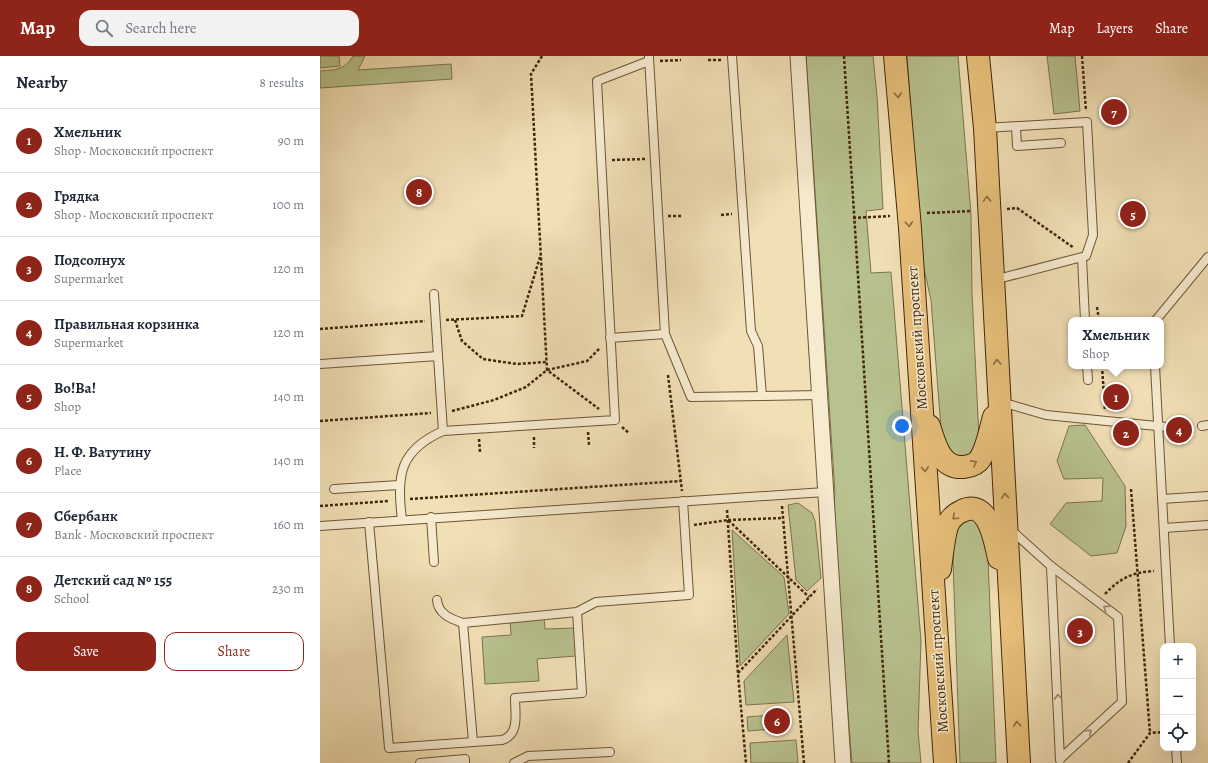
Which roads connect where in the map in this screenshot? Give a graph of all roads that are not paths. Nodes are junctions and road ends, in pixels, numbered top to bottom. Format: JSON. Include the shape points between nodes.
{"nodes":[{"id":1,"x":732,"y":56,"type":"edge"},
{"id":2,"x":798,"y":56,"type":"edge"},
{"id":3,"x":895,"y":56,"type":"edge"},
{"id":4,"x":978,"y":56,"type":"edge"},
{"id":5,"x":649,"y":58,"type":"edge"},
{"id":6,"x":1016,"y":127,"type":"junction"},
{"id":7,"x":985,"y":128,"type":"junction"},
{"id":8,"x":1061,"y":143,"type":"dead end"},
{"id":9,"x":1208,"y":257,"type":"edge"},
{"id":10,"x":1082,"y":258,"type":"junction"},
{"id":11,"x":993,"y":280,"type":"junction"},
{"id":12,"x":434,"y":294,"type":"dead end"},
{"id":13,"x":1085,"y":317,"type":"edge"},
{"id":14,"x":1158,"y":317,"type":"edge"},
{"id":15,"x":665,"y":334,"type":"junction"},
{"id":16,"x":610,"y":338,"type":"junction"},
{"id":17,"x":438,"y":356,"type":"junction"},
{"id":18,"x":320,"y":364,"type":"edge"},
{"id":19,"x":1087,"y":369,"type":"edge"},
{"id":20,"x":1155,"y":369,"type":"edge"},
{"id":21,"x":1088,"y":380,"type":"dead end"},
{"id":22,"x":821,"y":395,"type":"junction"},
{"id":23,"x":762,"y":396,"type":"junction"},
{"id":24,"x":998,"y":401,"type":"junction"},
{"id":25,"x":921,"y":403,"type":"junction"},
{"id":26,"x":1158,"y":426,"type":"junction"},
{"id":27,"x":1177,"y":428,"type":"dead end"},
{"id":28,"x":444,"y":431,"type":"junction"},
{"id":29,"x":399,"y":485,"type":"junction"},
{"id":30,"x":334,"y":489,"type":"dead end"},
{"id":31,"x":825,"y":492,"type":"junction"},
{"id":32,"x":1208,"y":496,"type":"edge"},
{"id":33,"x":1162,"y":499,"type":"junction"},
{"id":34,"x":683,"y":501,"type":"junction"},
{"id":35,"x":431,"y":517,"type":"junction"},
{"id":36,"x":402,"y":519,"type":"junction"},
{"id":37,"x":369,"y":522,"type":"junction"},
{"id":38,"x":1006,"y":525,"type":"junction"},
{"id":39,"x":1208,"y":525,"type":"edge"},
{"id":40,"x":320,"y":526,"type":"edge"},
{"id":41,"x":1164,"y":528,"type":"junction"},
{"id":42,"x":434,"y":562,"type":"dead end"},
{"id":43,"x":1051,"y":566,"type":"junction"},
{"id":44,"x":437,"y":600,"type":"dead end"},
{"id":45,"x":1010,"y":600,"type":"junction"},
{"id":46,"x":934,"y":601,"type":"junction"},
{"id":47,"x":577,"y":612,"type":"junction"},
{"id":48,"x":463,"y":623,"type":"junction"},
{"id":49,"x":1170,"y":643,"type":"edge"},
{"id":50,"x":473,"y":742,"type":"junction"},
{"id":51,"x":1176,"y":751,"type":"edge"},
{"id":52,"x":610,"y":752,"type":"dead end"},
{"id":53,"x":1060,"y":760,"type":"edge"},
{"id":54,"x":420,"y":763,"type":"edge"},
{"id":55,"x":465,"y":763,"type":"edge"},
{"id":56,"x":514,"y":763,"type":"edge"},
{"id":57,"x":843,"y":763,"type":"edge"},
{"id":58,"x":945,"y":763,"type":"edge"},
{"id":59,"x":1019,"y":763,"type":"edge"},
{"id":60,"x":1177,"y":763,"type":"edge"}],
"edges":[{"from":1,"to":23,"type":"lane","via":[[751,331],[758,346]]},
{"from":2,"to":22,"type":"street"},
{"from":3,"to":25,"type":"main road","name":"Московский проспект","one_way":true,"via":[[909,215]]},
{"from":4,"to":7,"type":"main road"},
{"from":5,"to":15,"type":"lane"},
{"from":5,"to":16,"type":"lane","via":[[597,81]]},
{"from":6,"to":7,"type":"lane"},
{"from":6,"to":8,"type":"lane","via":[[1017,146]]},
{"from":6,"to":10,"type":"lane","via":[[1087,122],[1093,234],[1086,256]]},
{"from":11,"to":7,"type":"main road","one_way":true},
{"from":9,"to":14,"type":"lane"},
{"from":10,"to":11,"type":"lane"},
{"from":10,"to":13,"type":"lane"},
{"from":24,"to":11,"type":"main road","one_way":true},
{"from":12,"to":17,"type":"lane"},
{"from":15,"to":16,"type":"lane"},
{"from":15,"to":23,"type":"lane","via":[[691,397]]},
{"from":16,"to":28,"type":"lane","via":[[615,420]]},
{"from":17,"to":18,"type":"lane"},
{"from":17,"to":28,"type":"lane"},
{"from":19,"to":21,"type":"lane"},
{"from":20,"to":26,"type":"lane"},
{"from":22,"to":23,"type":"lane"},
{"from":22,"to":31,"type":"street"},
{"from":25,"to":24,"type":"main road","one_way":true,"via":[[942,459],[956,467],[965,467],[980,460]]},
{"from":24,"to":26,"type":"lane","via":[[1046,416]]},
{"from":38,"to":24,"type":"main road","one_way":true},
{"from":25,"to":46,"type":"main road","name":"Московский проспект","one_way":true},
{"from":26,"to":27,"type":"lane"},
{"from":26,"to":33,"type":"lane"},
{"from":28,"to":29,"type":"lane","via":[[428,438],[406,458]]},
{"from":29,"to":30,"type":"lane"},
{"from":29,"to":36,"type":"lane"},
{"from":31,"to":34,"type":"lane"},
{"from":31,"to":57,"type":"street"},
{"from":32,"to":33,"type":"lane"},
{"from":33,"to":41,"type":"lane"},
{"from":34,"to":35,"type":"lane"},
{"from":34,"to":47,"type":"lane","via":[[689,595],[596,602]]},
{"from":35,"to":36,"type":"lane"},
{"from":35,"to":42,"type":"lane"},
{"from":36,"to":37,"type":"lane"},
{"from":37,"to":40,"type":"lane"},
{"from":37,"to":50,"type":"lane","via":[[389,748]]},
{"from":38,"to":43,"type":"lane"},
{"from":38,"to":45,"type":"main road"},
{"from":39,"to":41,"type":"lane"},
{"from":41,"to":49,"type":"lane"},
{"from":53,"to":43,"type":"lane","one_way":true},
{"from":53,"to":43,"type":"lane","one_way":true,"via":[[1122,702],[1118,617]]},
{"from":44,"to":48,"type":"lane","via":[[442,613],[452,620]]},
{"from":45,"to":46,"type":"main road","one_way":true,"via":[[989,521],[984,514],[975,510],[964,510],[954,516],[948,525]]},
{"from":59,"to":45,"type":"main road","one_way":true},
{"from":46,"to":58,"type":"main road","name":"Московский проспект"},
{"from":47,"to":48,"type":"lane"},
{"from":47,"to":50,"type":"lane","via":[[582,693],[514,698],[516,726],[508,738]]},
{"from":48,"to":50,"type":"lane"},
{"from":51,"to":60,"type":"lane"},
{"from":52,"to":56,"type":"lane","via":[[528,756]]},
{"from":54,"to":55,"type":"lane","via":[[465,759]]}]}
